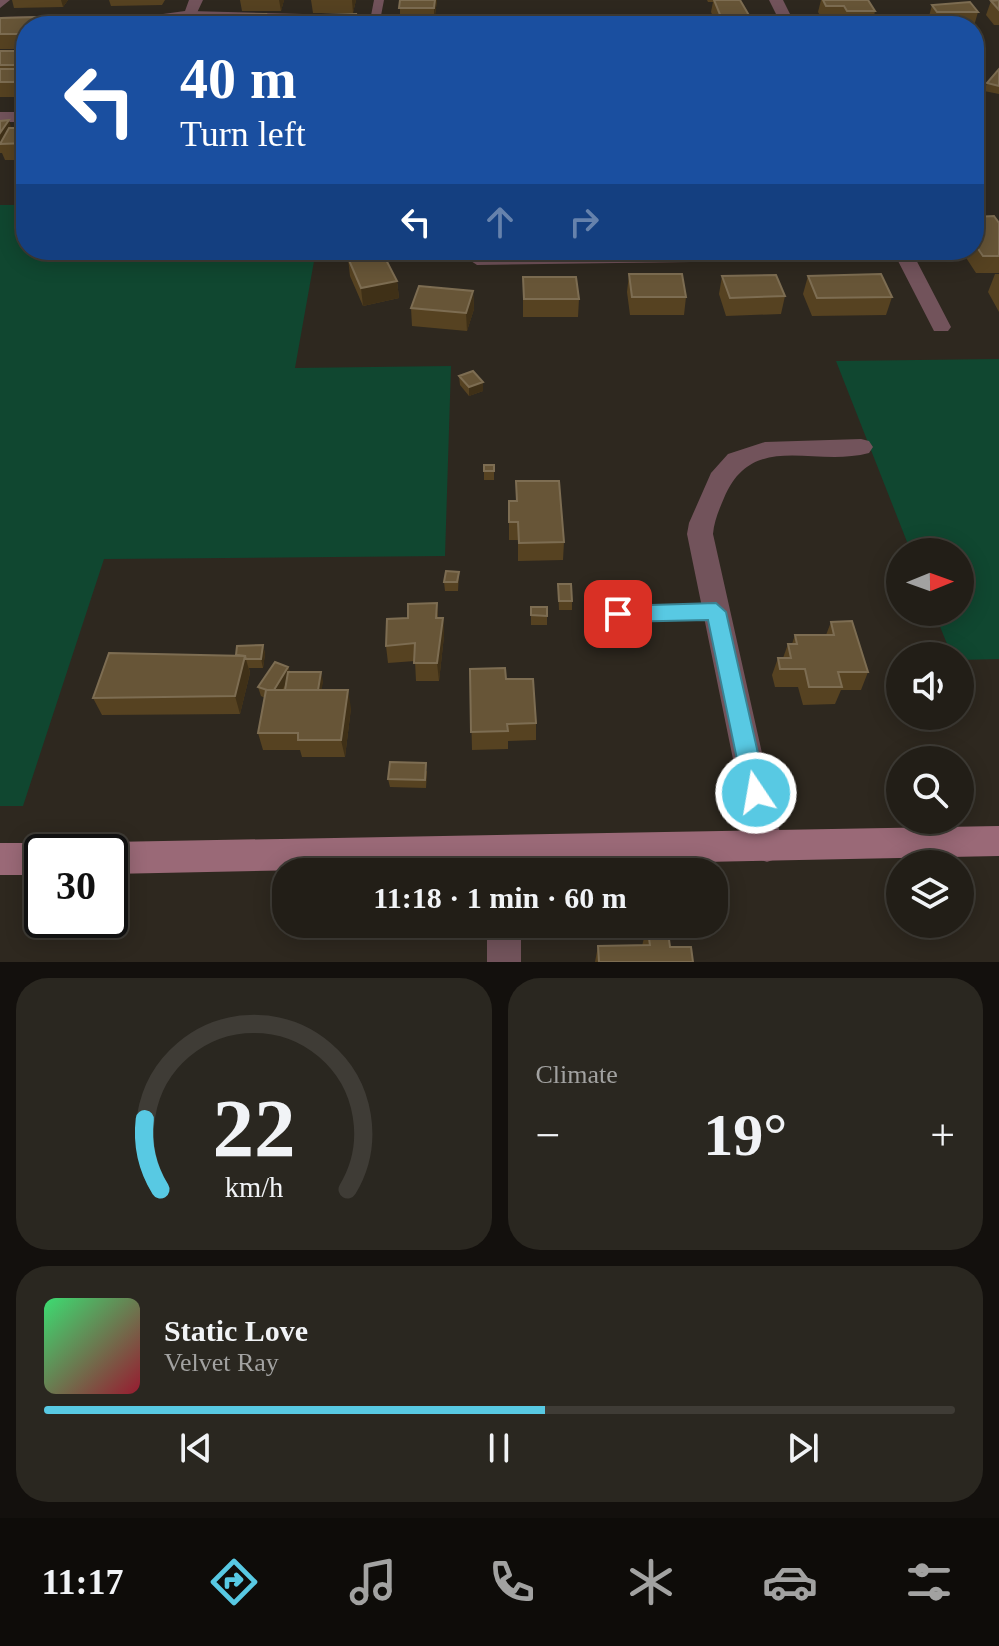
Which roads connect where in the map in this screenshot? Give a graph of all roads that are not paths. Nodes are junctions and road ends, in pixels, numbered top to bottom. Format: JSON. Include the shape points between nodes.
{"nodes":[{"id":1,"x":196,"y":0,"type":"edge"},
{"id":2,"x":190,"y":14,"type":"junction"},
{"id":3,"x":176,"y":16,"type":"edge"},
{"id":4,"x":270,"y":16,"type":"edge"},
{"id":5,"x":907,"y":260,"type":"edge"},
{"id":6,"x":941,"y":327,"type":"dead end"},
{"id":7,"x":861,"y":447,"type":"dead end"},
{"id":8,"x":716,"y":612,"type":"junction"},
{"id":9,"x":618,"y":614,"type":"dead end"},
{"id":10,"x":999,"y":841,"type":"edge"},
{"id":11,"x":767,"y":847,"type":"junction"},
{"id":12,"x":128,"y":858,"type":"edge"},
{"id":13,"x":587,"y":858,"type":"edge"},
{"id":14,"x":0,"y":859,"type":"edge"},
{"id":15,"x":24,"y":859,"type":"edge"},
{"id":16,"x":272,"y":860,"type":"edge"},
{"id":17,"x":504,"y":938,"type":"edge"},
{"id":18,"x":504,"y":962,"type":"edge"}],
"edges":[{"from":1,"to":2,"type":"street"},
{"from":2,"to":3,"type":"street"},
{"from":2,"to":4,"type":"lane"},
{"from":5,"to":6,"type":"street"},
{"from":7,"to":8,"type":"street","via":[[765,450],[736,460],[723,473],[700,534]]},
{"from":8,"to":9,"type":"lane"},
{"from":8,"to":11,"type":"street"},
{"from":10,"to":11,"type":"main road"},
{"from":11,"to":13,"type":"main road"},
{"from":12,"to":16,"type":"main road"},
{"from":14,"to":15,"type":"main road"},
{"from":17,"to":18,"type":"street"}]}
